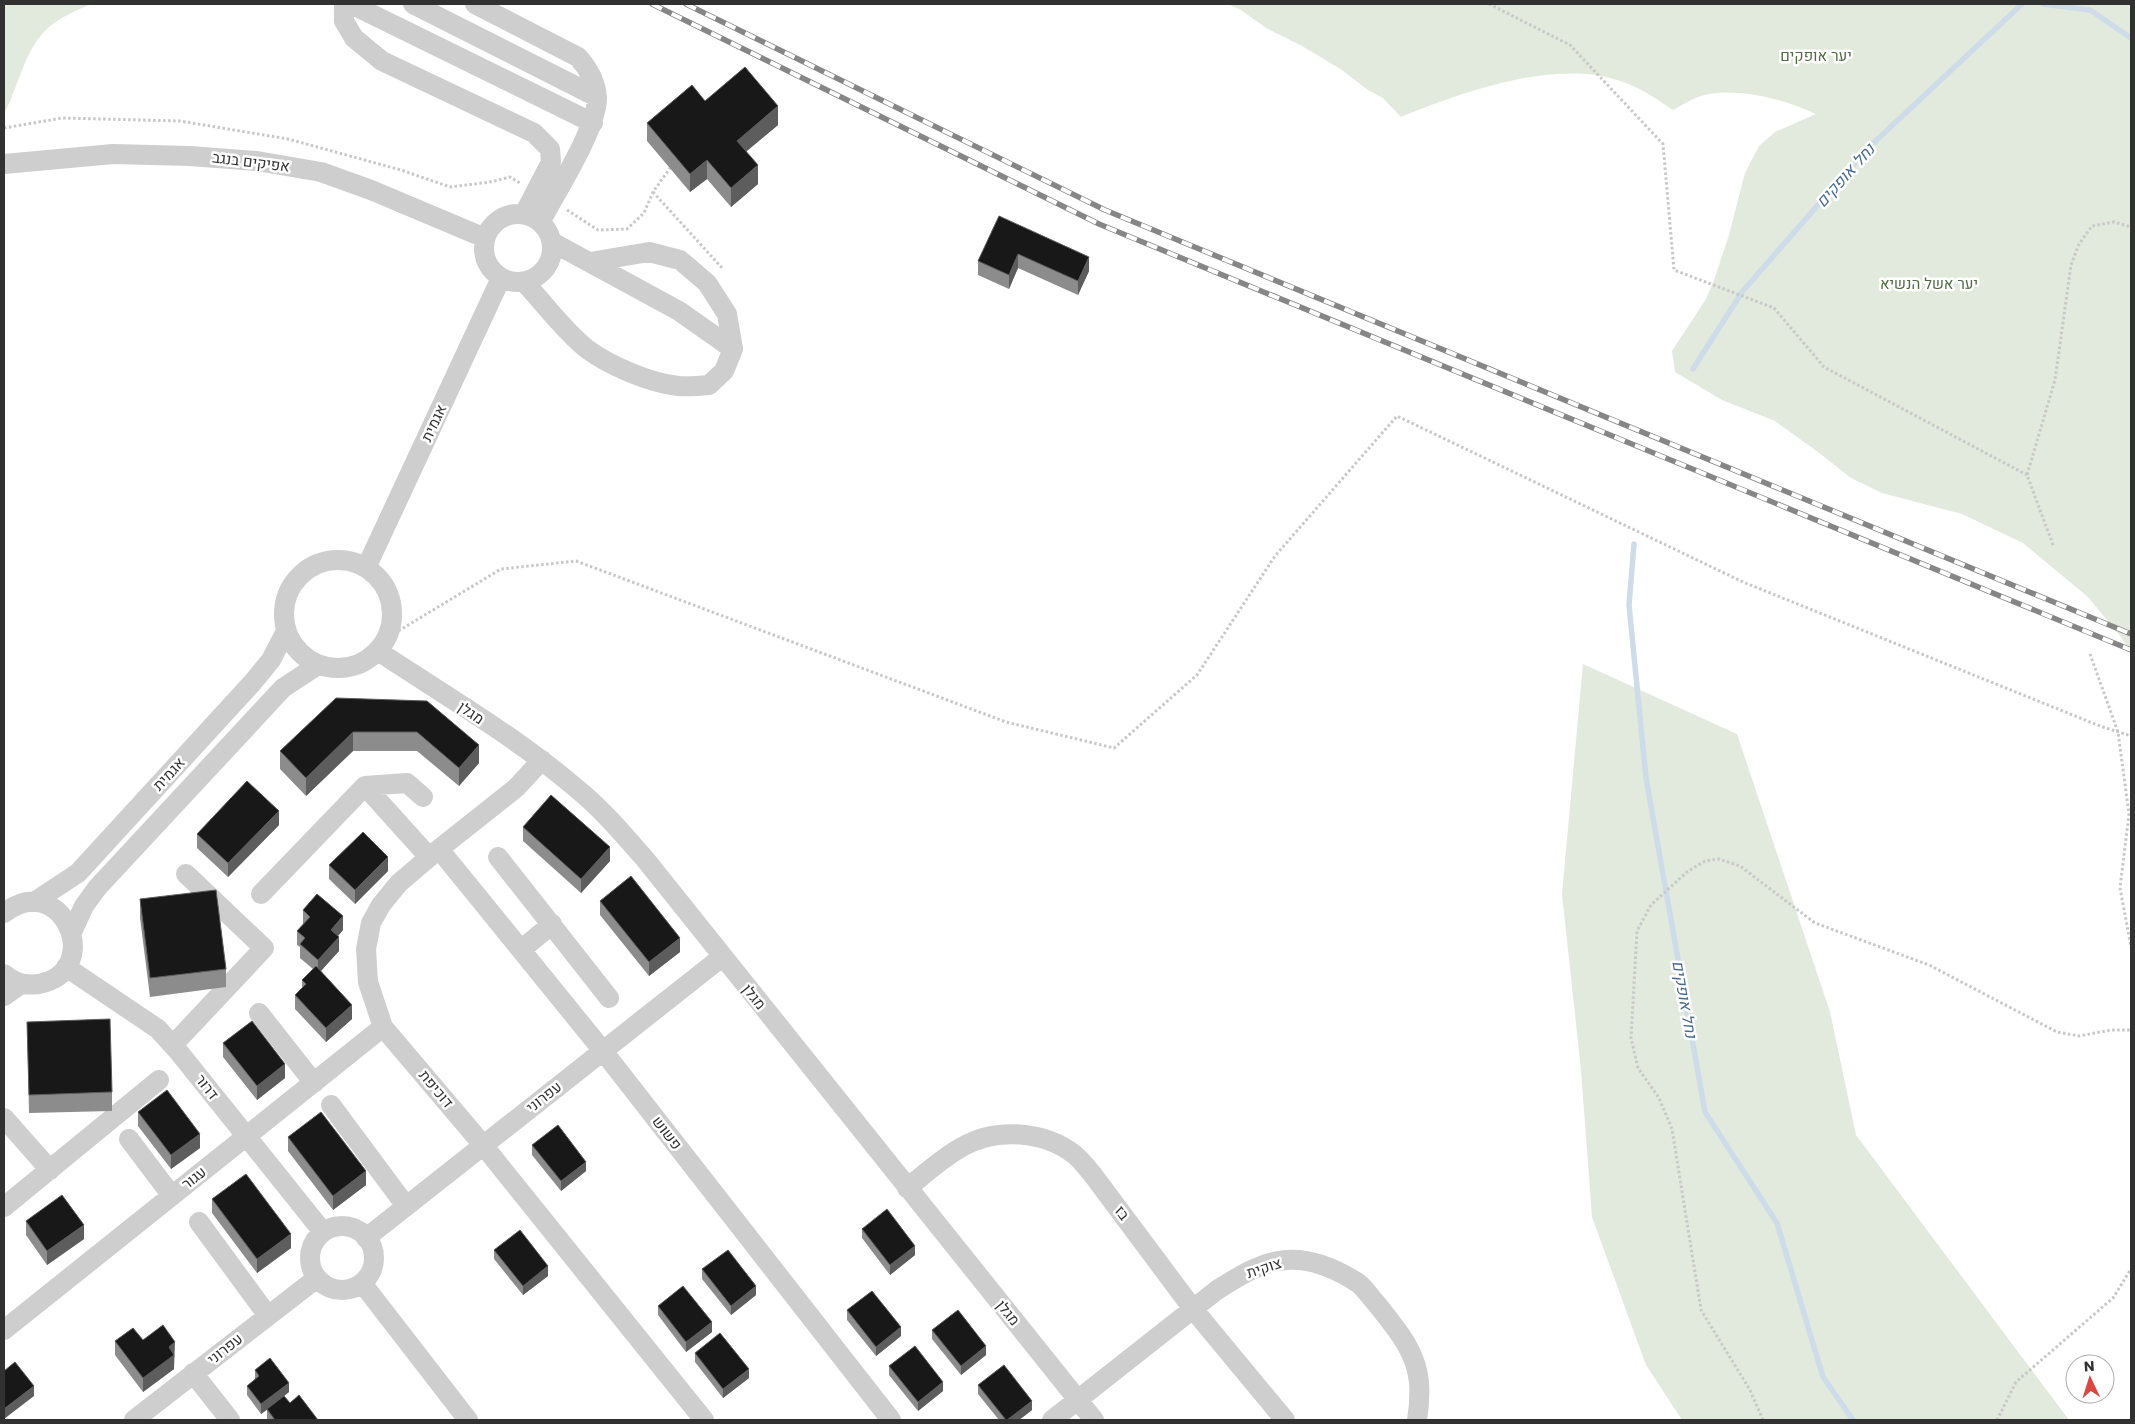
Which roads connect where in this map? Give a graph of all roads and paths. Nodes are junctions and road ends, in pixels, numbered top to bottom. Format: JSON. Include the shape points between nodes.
{"nodes":[{"id":1,"x":344,"y":4,"type":"edge"},
{"id":2,"x":351,"y":4,"type":"edge"},
{"id":3,"x":413,"y":4,"type":"edge"},
{"id":4,"x":475,"y":4,"type":"edge"},
{"id":5,"x":1489,"y":4,"type":"edge"},
{"id":6,"x":597,"y":97,"type":"junction"},
{"id":7,"x":593,"y":123,"type":"junction"},
{"id":8,"x":4,"y":164,"type":"edge"},
{"id":9,"x":670,"y":168,"type":"edge"},
{"id":10,"x":653,"y":192,"type":"junction"},
{"id":11,"x":552,"y":200,"type":"junction"},
{"id":12,"x":532,"y":218,"type":"junction"},
{"id":13,"x":2131,"y":227,"type":"edge"},
{"id":14,"x":485,"y":238,"type":"junction"},
{"id":15,"x":552,"y":242,"type":"junction"},
{"id":16,"x":590,"y":262,"type":"junction"},
{"id":17,"x":723,"y":269,"type":"dead end"},
{"id":18,"x":501,"y":278,"type":"junction"},
{"id":19,"x":524,"y":282,"type":"junction"},
{"id":20,"x":733,"y":349,"type":"junction"},
{"id":21,"x":2027,"y":475,"type":"junction"},
{"id":22,"x":2052,"y":545,"type":"dead end"},
{"id":23,"x":366,"y":568,"type":"junction"},
{"id":24,"x":286,"y":631,"type":"junction"},
{"id":25,"x":383,"y":644,"type":"junction"},
{"id":26,"x":2090,"y":654,"type":"dead end"},
{"id":27,"x":318,"y":665,"type":"junction"},
{"id":28,"x":2118,"y":732,"type":"junction"},
{"id":29,"x":2131,"y":736,"type":"edge"},
{"id":30,"x":542,"y":760,"type":"junction"},
{"id":31,"x":365,"y":786,"type":"junction"},
{"id":32,"x":422,"y":797,"type":"dead end"},
{"id":33,"x":434,"y":853,"type":"junction"},
{"id":34,"x":498,"y":857,"type":"dead end"},
{"id":35,"x":186,"y":874,"type":"dead end"},
{"id":36,"x":261,"y":894,"type":"dead end"},
{"id":37,"x":34,"y":902,"type":"junction"},
{"id":38,"x":4,"y":913,"type":"edge"},
{"id":39,"x":552,"y":924,"type":"junction"},
{"id":40,"x":72,"y":932,"type":"junction"},
{"id":41,"x":2131,"y":947,"type":"edge"},
{"id":42,"x":521,"y":950,"type":"junction"},
{"id":43,"x":722,"y":957,"type":"junction"},
{"id":44,"x":66,"y":967,"type":"junction"},
{"id":45,"x":12,"y":979,"type":"edge"},
{"id":46,"x":4,"y":996,"type":"edge"},
{"id":47,"x":609,"y":998,"type":"dead end"},
{"id":48,"x":259,"y":1013,"type":"dead end"},
{"id":49,"x":383,"y":1026,"type":"junction"},
{"id":50,"x":2131,"y":1030,"type":"edge"},
{"id":51,"x":173,"y":1045,"type":"junction"},
{"id":52,"x":603,"y":1051,"type":"junction"},
{"id":53,"x":159,"y":1080,"type":"dead end"},
{"id":54,"x":314,"y":1082,"type":"junction"},
{"id":55,"x":331,"y":1105,"type":"dead end"},
{"id":56,"x":4,"y":1118,"type":"edge"},
{"id":57,"x":246,"y":1137,"type":"junction"},
{"id":58,"x":130,"y":1139,"type":"dead end"},
{"id":59,"x":483,"y":1145,"type":"junction"},
{"id":60,"x":50,"y":1170,"type":"junction"},
{"id":61,"x":907,"y":1188,"type":"junction"},
{"id":62,"x":172,"y":1196,"type":"junction"},
{"id":63,"x":406,"y":1206,"type":"junction"},
{"id":64,"x":4,"y":1207,"type":"edge"},
{"id":65,"x":199,"y":1222,"type":"dead end"},
{"id":66,"x":323,"y":1232,"type":"junction"},
{"id":67,"x":366,"y":1238,"type":"junction"},
{"id":68,"x":2131,"y":1269,"type":"edge"},
{"id":69,"x":317,"y":1278,"type":"junction"},
{"id":70,"x":362,"y":1283,"type":"junction"},
{"id":71,"x":1193,"y":1309,"type":"junction"},
{"id":72,"x":268,"y":1316,"type":"junction"},
{"id":73,"x":4,"y":1330,"type":"edge"},
{"id":74,"x":193,"y":1374,"type":"junction"},
{"id":75,"x":1078,"y":1400,"type":"junction"},
{"id":76,"x":134,"y":1420,"type":"edge"},
{"id":77,"x":230,"y":1420,"type":"edge"},
{"id":78,"x":468,"y":1420,"type":"edge"},
{"id":79,"x":704,"y":1420,"type":"edge"},
{"id":80,"x":891,"y":1420,"type":"edge"},
{"id":81,"x":1052,"y":1420,"type":"edge"},
{"id":82,"x":1094,"y":1420,"type":"edge"},
{"id":83,"x":1285,"y":1420,"type":"edge"},
{"id":84,"x":1417,"y":1420,"type":"edge"},
{"id":85,"x":1763,"y":1420,"type":"edge"},
{"id":86,"x":1997,"y":1420,"type":"edge"}],
"edges":[{"from":1,"to":12,"type":"street","via":[[344,20],[354,38],[382,61],[534,133],[550,149],[551,162]]},
{"from":2,"to":7,"type":"street"},
{"from":3,"to":6,"type":"street"},
{"from":4,"to":6,"type":"street","via":[[578,56],[590,71]]},
{"from":5,"to":21,"type":"path","via":[[1570,45],[1663,144],[1674,270],[1774,308],[1824,368]]},
{"from":6,"to":7,"type":"street"},
{"from":7,"to":11,"type":"street"},
{"from":8,"to":14,"type":"street","name":"אפיקים בנגב","via":[[113,154],[257,161],[321,172]]},
{"from":9,"to":10,"type":"path"},
{"from":10,"to":11,"type":"path","via":[[644,213],[627,229],[598,230]]},
{"from":10,"to":17,"type":"path"},
{"from":11,"to":12,"type":"street"},
{"from":12,"to":14,"type":"street","via":[[512,214],[501,218]]},
{"from":12,"to":15,"type":"street","via":[[548,231]]},
{"from":13,"to":21,"type":"path","via":[[2114,222],[2092,226],[2070,265],[2055,380]]},
{"from":14,"to":18,"type":"street","via":[[486,261]]},
{"from":15,"to":16,"type":"street"},
{"from":15,"to":19,"type":"street","via":[[548,265],[536,278]]},
{"from":16,"to":20,"type":"street","via":[[678,311]]},
{"from":16,"to":20,"type":"street","via":[[649,252],[680,260],[706,283],[727,314]]},
{"from":18,"to":19,"type":"street"},
{"from":18,"to":23,"type":"street","name":"אגמית"},
{"from":19,"to":20,"type":"street","via":[[587,349],[653,381],[679,386],[709,386],[724,371]]},
{"from":21,"to":22,"type":"path"},
{"from":23,"to":24,"type":"street","via":[[350,561],[332,560],[315,565],[300,575],[285,602],[283,617]]},
{"from":23,"to":25,"type":"street","via":[[388,591],[392,607],[392,622]]},
{"from":24,"to":27,"type":"street","via":[[298,652]]},
{"from":24,"to":37,"type":"street","name":"אגמית","via":[[271,660],[253,682],[78,873]]},
{"from":25,"to":27,"type":"street","via":[[366,661],[350,667]]},
{"from":25,"to":28,"type":"path","via":[[501,569],[576,561],[1006,722],[1114,748],[1198,675],[1275,556],[1397,416],[1743,582]]},
{"from":25,"to":30,"type":"street","name":"מגלן"},
{"from":26,"to":28,"type":"path"},
{"from":27,"to":40,"type":"street","name":"אגמית","via":[[283,688],[244,728],[98,888],[84,906]]},
{"from":28,"to":29,"type":"path"},
{"from":28,"to":41,"type":"path","via":[[2128,814],[2120,888]]},
{"from":30,"to":33,"type":"street","name":"דוכיפת","via":[[516,788]]},
{"from":30,"to":43,"type":"street","name":"מגלן","via":[[610,819]]},
{"from":31,"to":32,"type":"street","via":[[407,783]]},
{"from":31,"to":33,"type":"street","name":"פשוש"},
{"from":31,"to":36,"type":"street"},
{"from":33,"to":42,"type":"street","name":"פשוש"},
{"from":33,"to":49,"type":"street","name":"דוכיפת","via":[[399,883],[371,923],[366,949],[368,982]]},
{"from":34,"to":39,"type":"street"},
{"from":35,"to":51,"type":"street","via":[[264,948]]},
{"from":37,"to":38,"type":"street","name":"אגמית","via":[[22,903]]},
{"from":37,"to":40,"type":"street","via":[[62,914]]},
{"from":39,"to":42,"type":"street"},
{"from":39,"to":47,"type":"street"},
{"from":40,"to":44,"type":"street","via":[[73,950]]},
{"from":42,"to":52,"type":"street","name":"פשוש"},
{"from":43,"to":52,"type":"street","name":"עפרוני"},
{"from":43,"to":61,"type":"street","name":"מגלן"},
{"from":44,"to":45,"type":"street","via":[[57,976],[34,985]]},
{"from":44,"to":51,"type":"street","name":"דרור","via":[[158,1029]]},
{"from":45,"to":46,"type":"street"},
{"from":48,"to":54,"type":"street"},
{"from":49,"to":54,"type":"street","name":"עגור"},
{"from":49,"to":59,"type":"street","name":"דוכיפת"},
{"from":50,"to":85,"type":"path","via":[[2079,1036],[2057,1032],[1929,964],[1815,923],[1740,866],[1719,859],[1705,861],[1687,872],[1652,905],[1637,931],[1630,1038],[1638,1068],[1659,1098],[1672,1129],[1701,1310],[1750,1390]]},
{"from":51,"to":57,"type":"street","name":"דרור"},
{"from":52,"to":59,"type":"street","name":"עפרוני"},
{"from":52,"to":80,"type":"street","name":"פשוש"},
{"from":53,"to":60,"type":"street"},
{"from":54,"to":57,"type":"street","name":"עגור"},
{"from":55,"to":63,"type":"street"},
{"from":56,"to":60,"type":"street"},
{"from":57,"to":62,"type":"street","name":"עגור"},
{"from":57,"to":66,"type":"street","name":"דרור"},
{"from":58,"to":62,"type":"street"},
{"from":59,"to":63,"type":"street","name":"עפרוני"},
{"from":59,"to":79,"type":"street","name":"דוכיפת"},
{"from":60,"to":64,"type":"street"},
{"from":61,"to":71,"type":"street","name":"בז","via":[[964,1146],[990,1137],[1016,1134],[1056,1143],[1076,1156],[1094,1175]]},
{"from":61,"to":75,"type":"street","name":"מגלן"},
{"from":62,"to":73,"type":"street","name":"עגור"},
{"from":63,"to":67,"type":"street","name":"עפרוני"},
{"from":65,"to":72,"type":"street"},
{"from":66,"to":67,"type":"street","via":[[350,1227]]},
{"from":66,"to":69,"type":"street","via":[[311,1249],[312,1269]]},
{"from":67,"to":70,"type":"street","via":[[374,1256],[373,1266]]},
{"from":68,"to":86,"type":"path","via":[[2113,1298],[2016,1382]]},
{"from":69,"to":70,"type":"street","via":[[330,1288],[339,1290]]},
{"from":69,"to":72,"type":"street","name":"עפרוני"},
{"from":70,"to":78,"type":"street"},
{"from":71,"to":75,"type":"street","name":"צוקית"},
{"from":71,"to":83,"type":"street","name":"בז"},
{"from":71,"to":84,"type":"street","name":"צוקית","via":[[1246,1272],[1268,1263],[1307,1261],[1328,1267],[1360,1284],[1402,1335],[1419,1381]]},
{"from":72,"to":74,"type":"street","name":"עפרוני"},
{"from":74,"to":76,"type":"street","name":"עפרוני"},
{"from":74,"to":77,"type":"street"},
{"from":75,"to":81,"type":"street","name":"צוקית"},
{"from":75,"to":82,"type":"street"}]}
